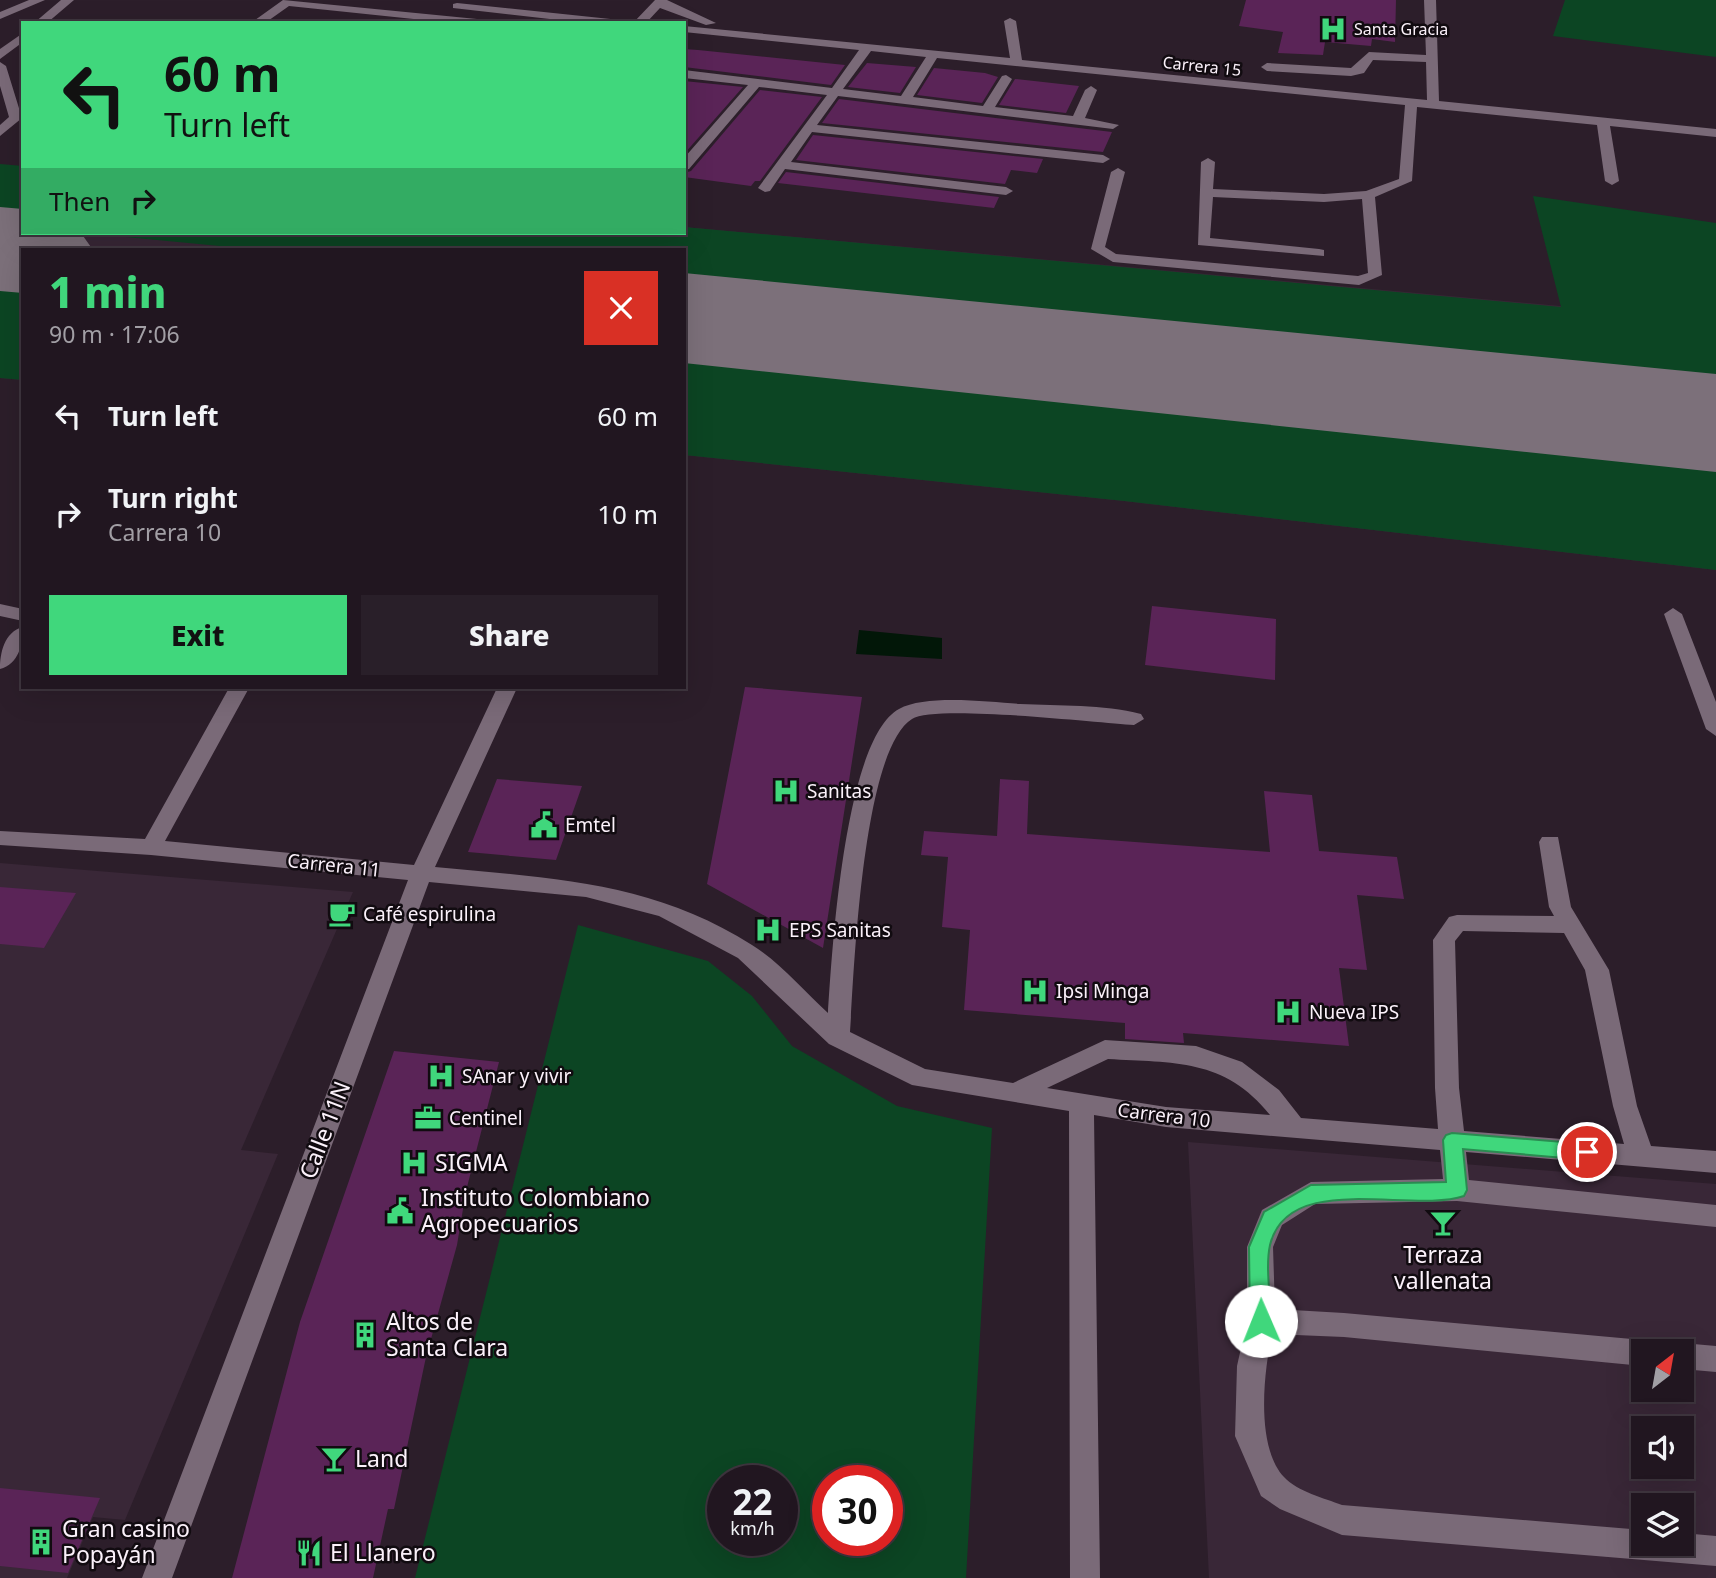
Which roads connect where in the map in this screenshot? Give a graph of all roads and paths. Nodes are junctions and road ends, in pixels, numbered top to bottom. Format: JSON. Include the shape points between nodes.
{"nodes":[{"id":1,"x":39,"y":0,"type":"edge"},
{"id":2,"x":68,"y":0,"type":"edge"},
{"id":3,"x":1430,"y":0,"type":"edge"},
{"id":4,"x":660,"y":2,"type":"edge"},
{"id":5,"x":439,"y":4,"type":"dead end"},
{"id":6,"x":493,"y":9,"type":"junction"},
{"id":7,"x":0,"y":16,"type":"edge"},
{"id":8,"x":547,"y":19,"type":"edge"},
{"id":9,"x":1010,"y":20,"type":"dead end"},
{"id":10,"x":42,"y":21,"type":"edge"},
{"id":11,"x":260,"y":21,"type":"edge"},
{"id":12,"x":467,"y":21,"type":"edge"},
{"id":13,"x":477,"y":21,"type":"edge"},
{"id":14,"x":584,"y":21,"type":"edge"},
{"id":15,"x":641,"y":21,"type":"edge"},
{"id":16,"x":686,"y":29,"type":"edge"},
{"id":17,"x":21,"y":38,"type":"edge"},
{"id":18,"x":686,"y":42,"type":"edge"},
{"id":19,"x":867,"y":48,"type":"junction"},
{"id":20,"x":934,"y":54,"type":"junction"},
{"id":21,"x":0,"y":55,"type":"edge"},
{"id":22,"x":1016,"y":57,"type":"junction"},
{"id":23,"x":1433,"y":59,"type":"junction"},
{"id":24,"x":859,"y":60,"type":"junction"},
{"id":25,"x":0,"y":66,"type":"edge"},
{"id":26,"x":1267,"y":67,"type":"dead end"},
{"id":27,"x":686,"y":74,"type":"edge"},
{"id":28,"x":1006,"y":79,"type":"dead end"},
{"id":29,"x":756,"y":83,"type":"junction"},
{"id":30,"x":1091,"y":90,"type":"dead end"},
{"id":31,"x":836,"y":92,"type":"junction"},
{"id":32,"x":905,"y":100,"type":"junction"},
{"id":33,"x":1411,"y":103,"type":"junction"},
{"id":34,"x":1433,"y":105,"type":"junction"},
{"id":35,"x":988,"y":110,"type":"junction"},
{"id":36,"x":1077,"y":121,"type":"junction"},
{"id":37,"x":1603,"y":122,"type":"junction"},
{"id":38,"x":1113,"y":125,"type":"dead end"},
{"id":39,"x":810,"y":128,"type":"junction"},
{"id":40,"x":0,"y":132,"type":"edge"},
{"id":41,"x":1716,"y":133,"type":"edge"},
{"id":42,"x":1103,"y":159,"type":"dead end"},
{"id":43,"x":1208,"y":162,"type":"dead end"},
{"id":44,"x":686,"y":164,"type":"edge"},
{"id":45,"x":782,"y":165,"type":"junction"},
{"id":46,"x":1118,"y":172,"type":"dead end"},
{"id":47,"x":1612,"y":181,"type":"dead end"},
{"id":48,"x":765,"y":188,"type":"dead end"},
{"id":49,"x":1006,"y":191,"type":"dead end"},
{"id":50,"x":1208,"y":193,"type":"junction"},
{"id":51,"x":1368,"y":195,"type":"junction"},
{"id":52,"x":1319,"y":253,"type":"dead end"},
{"id":53,"x":0,"y":610,"type":"edge"},
{"id":54,"x":21,"y":614,"type":"edge"},
{"id":55,"x":1673,"y":614,"type":"dead end"},
{"id":56,"x":21,"y":636,"type":"edge"},
{"id":57,"x":0,"y":663,"type":"edge"},
{"id":58,"x":238,"y":689,"type":"edge"},
{"id":59,"x":507,"y":689,"type":"edge"},
{"id":60,"x":1134,"y":719,"type":"dead end"},
{"id":61,"x":1716,"y":729,"type":"edge"},
{"id":62,"x":0,"y":838,"type":"edge"},
{"id":63,"x":1549,"y":842,"type":"dead end"},
{"id":64,"x":152,"y":847,"type":"junction"},
{"id":65,"x":421,"y":874,"type":"junction"},
{"id":66,"x":666,"y":910,"type":"joint"},
{"id":67,"x":1571,"y":925,"type":"junction"},
{"id":68,"x":838,"y":1037,"type":"junction"},
{"id":69,"x":1015,"y":1093,"type":"junction"},
{"id":70,"x":1081,"y":1104,"type":"junction"},
{"id":71,"x":1294,"y":1127,"type":"junction"},
{"id":72,"x":1452,"y":1140,"type":"junction"},
{"id":73,"x":1641,"y":1156,"type":"junction"},
{"id":74,"x":1716,"y":1163,"type":"edge"},
{"id":75,"x":1457,"y":1190,"type":"junction"},
{"id":76,"x":1716,"y":1216,"type":"edge"},
{"id":77,"x":1261,"y":1321,"type":"junction"},
{"id":78,"x":1631,"y":1352,"type":"edge"},
{"id":79,"x":1694,"y":1357,"type":"edge"},
{"id":80,"x":1716,"y":1359,"type":"edge"},
{"id":81,"x":1716,"y":1551,"type":"edge"},
{"id":82,"x":157,"y":1578,"type":"edge"},
{"id":83,"x":1085,"y":1578,"type":"edge"}],
"edges":[{"from":1,"to":7,"type":"street"},
{"from":2,"to":10,"type":"street"},
{"from":3,"to":23,"type":"street"},
{"from":4,"to":15,"type":"street"},
{"from":4,"to":22,"type":"street","via":[[708,23]]},
{"from":5,"to":6,"type":"street"},
{"from":6,"to":8,"type":"street"},
{"from":6,"to":13,"type":"street"},
{"from":8,"to":14,"type":"street"},
{"from":9,"to":22,"type":"street"},
{"from":11,"to":12,"type":"street","via":[[287,2]]},
{"from":16,"to":19,"type":"street","name":"Carrera 15"},
{"from":17,"to":21,"type":"street"},
{"from":18,"to":24,"type":"street"},
{"from":19,"to":20,"type":"street","name":"Carrera 15"},
{"from":19,"to":24,"type":"street"},
{"from":20,"to":22,"type":"street","name":"Carrera 15"},
{"from":20,"to":32,"type":"street"},
{"from":22,"to":33,"type":"street","name":"Carrera 15"},
{"from":23,"to":26,"type":"street","via":[[1369,56],[1360,70],[1351,72]]},
{"from":23,"to":34,"type":"street"},
{"from":24,"to":31,"type":"street"},
{"from":25,"to":40,"type":"street","via":[[16,118]]},
{"from":27,"to":29,"type":"street"},
{"from":28,"to":35,"type":"street"},
{"from":29,"to":31,"type":"street"},
{"from":29,"to":44,"type":"street"},
{"from":30,"to":36,"type":"street"},
{"from":31,"to":32,"type":"street"},
{"from":31,"to":39,"type":"street"},
{"from":32,"to":35,"type":"street"},
{"from":33,"to":34,"type":"street","name":"Carrera 15"},
{"from":33,"to":51,"type":"street","via":[[1405,181]]},
{"from":34,"to":37,"type":"street","name":"Carrera 15"},
{"from":35,"to":36,"type":"street"},
{"from":36,"to":38,"type":"street"},
{"from":37,"to":41,"type":"street","name":"Carrera 15"},
{"from":37,"to":47,"type":"street"},
{"from":39,"to":42,"type":"street"},
{"from":39,"to":45,"type":"street"},
{"from":43,"to":50,"type":"street"},
{"from":45,"to":48,"type":"street"},
{"from":45,"to":49,"type":"street"},
{"from":46,"to":51,"type":"street","via":[[1098,249],[1103,254],[1359,281],[1376,275]]},
{"from":50,"to":51,"type":"street","via":[[1324,198]]},
{"from":50,"to":52,"type":"street","via":[[1203,242]]},
{"from":53,"to":54,"type":"street"},
{"from":55,"to":61,"type":"street"},
{"from":56,"to":57,"type":"street"},
{"from":58,"to":64,"type":"street"},
{"from":59,"to":65,"type":"street","name":"Calle 11N"},
{"from":60,"to":68,"type":"street","via":[[950,708],[905,714],[882,738],[861,805]]},
{"from":62,"to":64,"type":"street","name":"Carrera 11"},
{"from":63,"to":67,"type":"street","via":[[1560,907]]},
{"from":64,"to":65,"type":"street","name":"Carrera 11"},
{"from":65,"to":66,"type":"street","name":"Carrera 11","via":[[586,889]]},
{"from":65,"to":82,"type":"street","name":"Calle 11N"},
{"from":66,"to":68,"type":"street","name":"Carrera 10","via":[[746,952]]},
{"from":67,"to":72,"type":"street","via":[[1457,923],[1444,940]]},
{"from":67,"to":73,"type":"street","via":[[1597,970],[1625,1106]]},
{"from":68,"to":69,"type":"street","name":"Carrera 10","via":[[921,1079]]},
{"from":69,"to":70,"type":"street","name":"Carrera 10"},
{"from":69,"to":71,"type":"street","via":[[1105,1049],[1196,1055],[1233,1069],[1270,1097]]},
{"from":70,"to":71,"type":"street","name":"Carrera 10","via":[[1166,1117]]},
{"from":70,"to":83,"type":"street"},
{"from":71,"to":72,"type":"street","name":"Carrera 10"},
{"from":72,"to":73,"type":"street","name":"Carrera 10"},
{"from":72,"to":75,"type":"street"},
{"from":73,"to":74,"type":"street","name":"Carrera 10"},
{"from":75,"to":76,"type":"street"},
{"from":75,"to":77,"type":"street","via":[[1311,1193],[1271,1218],[1259,1247]]},
{"from":77,"to":78,"type":"street"},
{"from":77,"to":81,"type":"street","via":[[1251,1366],[1250,1436],[1272,1486],[1291,1499],[1342,1520]]},
{"from":79,"to":80,"type":"street"}]}
